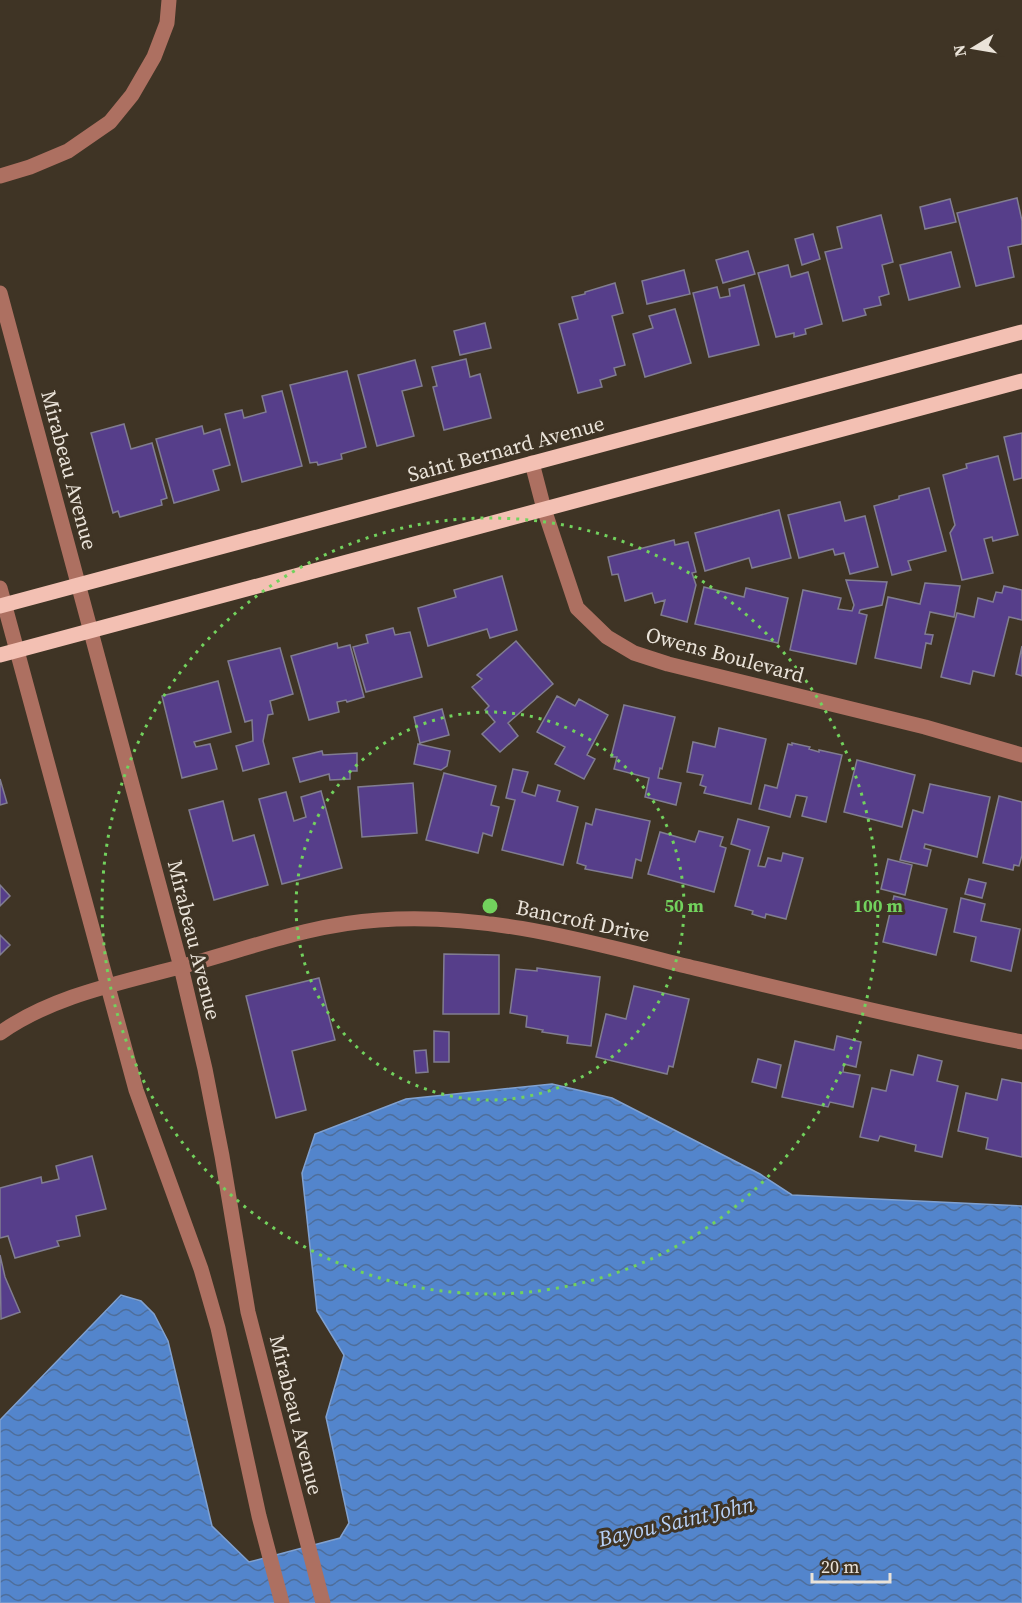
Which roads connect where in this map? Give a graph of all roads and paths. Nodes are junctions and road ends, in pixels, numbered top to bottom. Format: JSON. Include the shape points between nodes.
{"nodes":[{"id":1,"x":170,"y":0,"type":"edge"},
{"id":2,"x":0,"y":176,"type":"edge"},
{"id":3,"x":0,"y":293,"type":"edge"},
{"id":4,"x":1022,"y":332,"type":"edge"},
{"id":5,"x":1022,"y":381,"type":"edge"},
{"id":6,"x":532,"y":464,"type":"junction"},
{"id":7,"x":544,"y":509,"type":"junction"},
{"id":8,"x":78,"y":585,"type":"junction"},
{"id":9,"x":0,"y":588,"type":"edge"},
{"id":10,"x":2,"y":606,"type":"edge"},
{"id":11,"x":90,"y":631,"type":"junction"},
{"id":12,"x":17,"y":650,"type":"junction"},
{"id":13,"x":0,"y":654,"type":"edge"},
{"id":14,"x":1022,"y":755,"type":"edge"},
{"id":15,"x":181,"y":967,"type":"junction"},
{"id":16,"x":107,"y":986,"type":"junction"},
{"id":17,"x":0,"y":1033,"type":"edge"},
{"id":18,"x":1022,"y":1042,"type":"edge"},
{"id":19,"x":282,"y":1603,"type":"edge"},
{"id":20,"x":323,"y":1603,"type":"edge"}],
"edges":[{"from":1,"to":2,"type":"street","via":[[167,23],[154,57],[132,95],[110,122],[68,151]]},
{"from":3,"to":8,"type":"street","name":"Mirabeau Avenue"},
{"from":4,"to":6,"type":"main road","name":"Saint Bernard Avenue"},
{"from":5,"to":7,"type":"main road"},
{"from":6,"to":7,"type":"street","name":"Owens Boulevard"},
{"from":6,"to":8,"type":"main road","name":"Saint Bernard Avenue"},
{"from":7,"to":11,"type":"main road"},
{"from":7,"to":14,"type":"street","name":"Owens Boulevard","via":[[577,608],[607,636],[634,653]]},
{"from":8,"to":10,"type":"main road","name":"Saint Bernard Avenue"},
{"from":8,"to":11,"type":"street","name":"Mirabeau Avenue"},
{"from":9,"to":10,"type":"street"},
{"from":10,"to":12,"type":"street"},
{"from":11,"to":12,"type":"main road"},
{"from":11,"to":15,"type":"street","name":"Mirabeau Avenue"},
{"from":12,"to":13,"type":"main road"},
{"from":12,"to":16,"type":"street"},
{"from":15,"to":16,"type":"street","name":"Bancroft Drive"},
{"from":15,"to":18,"type":"street","name":"Bancroft Drive","via":[[317,929],[376,920],[425,918],[488,923],[563,936],[927,1024]]},
{"from":15,"to":20,"type":"street","name":"Mirabeau Avenue","via":[[214,1113],[248,1312]]},
{"from":16,"to":17,"type":"street","name":"Bancroft Drive","via":[[51,1004]]},
{"from":16,"to":19,"type":"street","via":[[136,1090],[201,1269],[218,1328]]}]}
